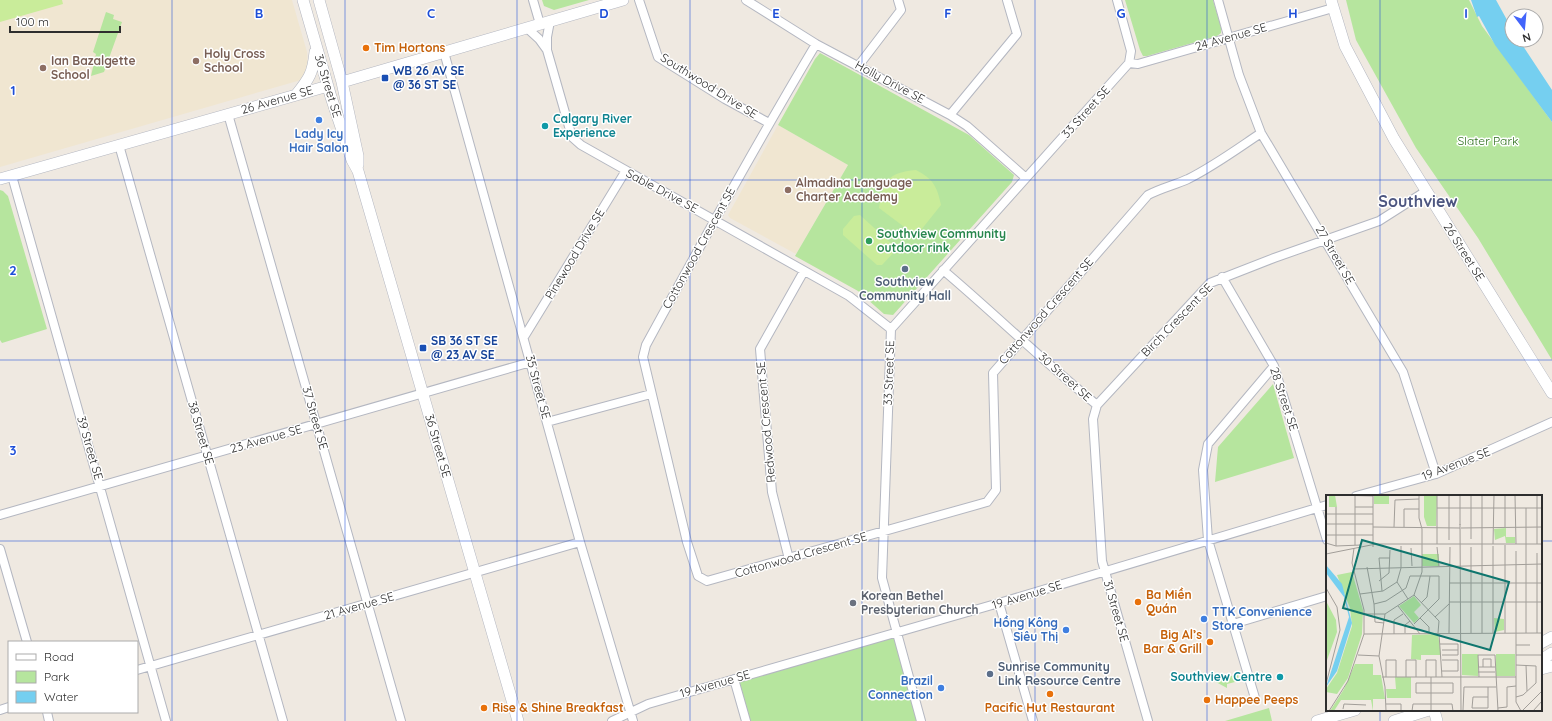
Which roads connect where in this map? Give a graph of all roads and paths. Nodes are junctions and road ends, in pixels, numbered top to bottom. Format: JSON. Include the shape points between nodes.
{"nodes":[{"id":1,"x":302,"y":0,"type":"edge"},
{"id":2,"x":319,"y":0,"type":"edge"},
{"id":3,"x":533,"y":0,"type":"edge"},
{"id":4,"x":622,"y":0,"type":"edge"},
{"id":5,"x":639,"y":0,"type":"edge"},
{"id":6,"x":746,"y":0,"type":"edge"},
{"id":7,"x":898,"y":0,"type":"edge"},
{"id":8,"x":1007,"y":0,"type":"edge"},
{"id":9,"x":1117,"y":0,"type":"edge"},
{"id":10,"x":1218,"y":0,"type":"edge"},
{"id":11,"x":1332,"y":4,"type":"edge"},
{"id":12,"x":545,"y":23,"type":"junction"},
{"id":13,"x":527,"y":28,"type":"junction"},
{"id":14,"x":1230,"y":38,"type":"junction"},
{"id":15,"x":816,"y":44,"type":"junction"},
{"id":16,"x":316,"y":46,"type":"junction"},
{"id":17,"x":547,"y":50,"type":"junction"},
{"id":18,"x":444,"y":52,"type":"junction"},
{"id":19,"x":1129,"y":63,"type":"junction"},
{"id":20,"x":859,"y":65,"type":"junction"},
{"id":21,"x":342,"y":82,"type":"junction"},
{"id":22,"x":328,"y":86,"type":"junction"},
{"id":23,"x":296,"y":95,"type":"junction"},
{"id":24,"x":228,"y":114,"type":"junction"},
{"id":25,"x":950,"y":115,"type":"junction"},
{"id":26,"x":769,"y":123,"type":"junction"},
{"id":27,"x":1261,"y":133,"type":"junction"},
{"id":28,"x":119,"y":145,"type":"junction"},
{"id":29,"x":358,"y":171,"type":"junction"},
{"id":30,"x":626,"y":172,"type":"junction"},
{"id":31,"x":12,"y":176,"type":"junction"},
{"id":32,"x":1026,"y":178,"type":"junction"},
{"id":33,"x":0,"y":179,"type":"edge"},
{"id":34,"x":1426,"y":191,"type":"junction"},
{"id":35,"x":714,"y":220,"type":"junction"},
{"id":36,"x":1326,"y":240,"type":"junction"},
{"id":37,"x":943,"y":270,"type":"junction"},
{"id":38,"x":804,"y":271,"type":"junction"},
{"id":39,"x":1222,"y":277,"type":"junction"},
{"id":40,"x":891,"y":329,"type":"junction"},
{"id":41,"x":524,"y":337,"type":"junction"},
{"id":42,"x":1022,"y":338,"type":"junction"},
{"id":43,"x":531,"y":362,"type":"junction"},
{"id":44,"x":1274,"y":366,"type":"junction"},
{"id":45,"x":1552,"y":393,"type":"edge"},
{"id":46,"x":422,"y":394,"type":"junction"},
{"id":47,"x":651,"y":394,"type":"junction"},
{"id":48,"x":1096,"y":406,"type":"junction"},
{"id":49,"x":547,"y":422,"type":"junction"},
{"id":50,"x":1552,"y":422,"type":"edge"},
{"id":51,"x":316,"y":424,"type":"junction"},
{"id":52,"x":208,"y":456,"type":"junction"},
{"id":53,"x":1436,"y":474,"type":"junction"},
{"id":54,"x":100,"y":486,"type":"junction"},
{"id":55,"x":1360,"y":495,"type":"edge"},
{"id":56,"x":1326,"y":505,"type":"edge"},
{"id":57,"x":1318,"y":508,"type":"junction"},
{"id":58,"x":0,"y":515,"type":"edge"},
{"id":59,"x":883,"y":532,"type":"junction"},
{"id":60,"x":1326,"y":536,"type":"edge"},
{"id":61,"x":1208,"y":540,"type":"junction"},
{"id":62,"x":580,"y":542,"type":"junction"},
{"id":63,"x":0,"y":548,"type":"edge"},
{"id":64,"x":789,"y":559,"type":"junction"},
{"id":65,"x":1104,"y":571,"type":"junction"},
{"id":66,"x":475,"y":572,"type":"junction"},
{"id":67,"x":1326,"y":596,"type":"edge"},
{"id":68,"x":368,"y":603,"type":"junction"},
{"id":69,"x":999,"y":603,"type":"junction"},
{"id":70,"x":1233,"y":624,"type":"junction"},
{"id":71,"x":895,"y":632,"type":"junction"},
{"id":72,"x":259,"y":635,"type":"junction"},
{"id":73,"x":1552,"y":637,"type":"edge"},
{"id":74,"x":27,"y":641,"type":"edge"},
{"id":75,"x":1542,"y":642,"type":"edge"},
{"id":76,"x":1552,"y":653,"type":"edge"},
{"id":77,"x":1542,"y":659,"type":"edge"},
{"id":78,"x":151,"y":666,"type":"junction"},
{"id":79,"x":1552,"y":666,"type":"edge"},
{"id":80,"x":1542,"y":669,"type":"edge"},
{"id":81,"x":138,"y":670,"type":"edge"},
{"id":82,"x":734,"y":679,"type":"junction"},
{"id":83,"x":1254,"y":698,"type":"dead end"},
{"id":84,"x":1352,"y":711,"type":"edge"},
{"id":85,"x":1426,"y":711,"type":"edge"},
{"id":86,"x":1434,"y":711,"type":"edge"},
{"id":87,"x":630,"y":712,"type":"junction"},
{"id":88,"x":166,"y":721,"type":"edge"},
{"id":89,"x":283,"y":721,"type":"edge"},
{"id":90,"x":401,"y":721,"type":"edge"},
{"id":91,"x":518,"y":721,"type":"edge"},
{"id":92,"x":612,"y":721,"type":"edge"},
{"id":93,"x":633,"y":721,"type":"edge"},
{"id":94,"x":746,"y":721,"type":"edge"},
{"id":95,"x":921,"y":721,"type":"edge"},
{"id":96,"x":1033,"y":721,"type":"edge"},
{"id":97,"x":1148,"y":721,"type":"edge"},
{"id":98,"x":1317,"y":721,"type":"edge"},
{"id":99,"x":1394,"y":721,"type":"edge"},
{"id":100,"x":1437,"y":721,"type":"edge"}],
"edges":[{"from":1,"to":16,"type":"street","name":"36 Street SE"},
{"from":2,"to":21,"type":"street","name":"36 Street SE"},
{"from":3,"to":12,"type":"street","name":"Sable Drive SE"},
{"from":4,"to":12,"type":"street","name":"26 Avenue SE"},
{"from":5,"to":26,"type":"street","name":"Southwood Drive SE","via":[[658,57],[724,99]]},
{"from":6,"to":15,"type":"street","name":"Holly Drive SE"},
{"from":7,"to":20,"type":"street","via":[[901,10]]},
{"from":8,"to":25,"type":"street","via":[[1017,34]]},
{"from":9,"to":19,"type":"street","via":[[1131,51]]},
{"from":10,"to":14,"type":"street","name":"27 Street SE"},
{"from":11,"to":14,"type":"street","name":"24 Avenue SE"},
{"from":11,"to":34,"type":"street","name":"26 Street SE","via":[[1345,46],[1394,139]]},
{"from":12,"to":13,"type":"street","name":"26 Avenue SE"},
{"from":12,"to":17,"type":"street","name":"Sable Drive SE"},
{"from":13,"to":17,"type":"street","name":"Sable Drive SE"},
{"from":13,"to":18,"type":"street","name":"26 Avenue SE"},
{"from":14,"to":19,"type":"street","name":"24 Avenue SE","via":[[1138,64]]},
{"from":14,"to":27,"type":"street","name":"27 Street SE","via":[[1239,75]]},
{"from":15,"to":20,"type":"street","name":"Holly Drive SE"},
{"from":15,"to":26,"type":"street","name":"Cottonwood Crescent SE"},
{"from":16,"to":22,"type":"street","name":"36 Street SE"},
{"from":16,"to":23,"type":"street","via":[[311,77]]},
{"from":17,"to":30,"type":"street","name":"Sable Drive SE","via":[[572,137]]},
{"from":18,"to":21,"type":"street","name":"26 Avenue SE"},
{"from":18,"to":41,"type":"street","name":"35 Street SE"},
{"from":19,"to":32,"type":"street","name":"33 Street SE"},
{"from":20,"to":25,"type":"street","name":"Holly Drive SE"},
{"from":21,"to":22,"type":"street","name":"26 Avenue SE"},
{"from":21,"to":29,"type":"street","name":"36 Street SE","via":[[358,156]]},
{"from":22,"to":23,"type":"street","name":"26 Avenue SE"},
{"from":22,"to":29,"type":"street","name":"36 Street SE"},
{"from":23,"to":24,"type":"street","name":"26 Avenue SE"},
{"from":24,"to":28,"type":"street","name":"26 Avenue SE"},
{"from":24,"to":51,"type":"street","name":"37 Street SE"},
{"from":25,"to":32,"type":"street","name":"Holly Drive SE","via":[[967,126]]},
{"from":26,"to":35,"type":"street","name":"Cottonwood Crescent SE"},
{"from":27,"to":36,"type":"street","name":"27 Street SE"},
{"from":27,"to":42,"type":"street","name":"Cottonwood Crescent SE","via":[[1217,164],[1148,195]]},
{"from":28,"to":31,"type":"street","name":"26 Avenue SE"},
{"from":28,"to":52,"type":"street","name":"38 Street SE"},
{"from":29,"to":46,"type":"street","name":"36 Street SE"},
{"from":30,"to":35,"type":"street","name":"Sable Drive SE"},
{"from":30,"to":41,"type":"street","name":"Pinewood Drive SE"},
{"from":31,"to":33,"type":"street","name":"26 Avenue SE"},
{"from":31,"to":54,"type":"street","name":"39 Street SE"},
{"from":32,"to":37,"type":"street","name":"33 Street SE"},
{"from":34,"to":36,"type":"street","name":"Birch Crescent SE","via":[[1379,221]]},
{"from":34,"to":45,"type":"street","name":"26 Street SE"},
{"from":35,"to":38,"type":"street","name":"Sable Drive SE"},
{"from":35,"to":47,"type":"street","name":"Cottonwood Crescent SE","via":[[646,345],[643,357]]},
{"from":36,"to":39,"type":"street","name":"Birch Crescent SE"},
{"from":36,"to":53,"type":"street","name":"27 Street SE","via":[[1403,372]]},
{"from":37,"to":40,"type":"street","name":"33 Street SE"},
{"from":37,"to":42,"type":"street","name":"30 Street SE"},
{"from":38,"to":40,"type":"street","name":"Sable Drive SE","via":[[849,296]]},
{"from":38,"to":64,"type":"street","name":"Redwood Crescent SE","via":[[760,348],[772,492]]},
{"from":39,"to":44,"type":"street","name":"28 Street SE"},
{"from":39,"to":48,"type":"street","name":"Birch Crescent SE","via":[[1210,283]]},
{"from":40,"to":59,"type":"street","name":"33 Street SE"},
{"from":41,"to":43,"type":"street","name":"35 Street SE"},
{"from":42,"to":48,"type":"street","name":"30 Street SE"},
{"from":42,"to":59,"type":"street","name":"Cottonwood Crescent SE","via":[[992,373],[996,490],[987,502]]},
{"from":43,"to":46,"type":"street","name":"23 Avenue SE"},
{"from":43,"to":49,"type":"street","name":"35 Street SE"},
{"from":44,"to":57,"type":"street","name":"28 Street SE"},
{"from":44,"to":61,"type":"street","via":[[1208,444],[1204,470]]},
{"from":46,"to":51,"type":"street","name":"23 Avenue SE"},
{"from":46,"to":66,"type":"street","name":"36 Street SE"},
{"from":47,"to":49,"type":"street"},
{"from":47,"to":64,"type":"street","name":"Cottonwood Crescent SE","via":[[687,542],[698,576],[707,581]]},
{"from":48,"to":65,"type":"street","via":[[1093,419]]},
{"from":49,"to":62,"type":"street","name":"35 Street SE"},
{"from":50,"to":53,"type":"street","name":"19 Avenue SE"},
{"from":51,"to":52,"type":"street","name":"23 Avenue SE"},
{"from":51,"to":68,"type":"street","name":"37 Street SE"},
{"from":52,"to":54,"type":"street","name":"23 Avenue SE"},
{"from":52,"to":72,"type":"street","name":"38 Street SE"},
{"from":53,"to":55,"type":"street","name":"19 Avenue SE"},
{"from":54,"to":58,"type":"street","name":"23 Avenue SE"},
{"from":54,"to":78,"type":"street","name":"39 Street SE"},
{"from":56,"to":57,"type":"street","name":"19 Avenue SE"},
{"from":57,"to":60,"type":"street","name":"28 Street SE"},
{"from":57,"to":61,"type":"street","name":"19 Avenue SE"},
{"from":59,"to":64,"type":"street","name":"Cottonwood Crescent SE"},
{"from":59,"to":71,"type":"street","name":"33 Street SE","via":[[882,578]]},
{"from":61,"to":65,"type":"street","name":"19 Avenue SE"},
{"from":61,"to":70,"type":"street"},
{"from":62,"to":66,"type":"street","name":"21 Avenue SE"},
{"from":62,"to":87,"type":"street","name":"35 Street SE"},
{"from":63,"to":74,"type":"street"},
{"from":65,"to":69,"type":"street","name":"19 Avenue SE"},
{"from":65,"to":97,"type":"street","name":"31 Street SE"},
{"from":66,"to":68,"type":"street","name":"21 Avenue SE"},
{"from":66,"to":91,"type":"street","name":"36 Street SE"},
{"from":67,"to":70,"type":"street"},
{"from":68,"to":72,"type":"street","name":"21 Avenue SE"},
{"from":68,"to":90,"type":"street","name":"37 Street SE"},
{"from":69,"to":71,"type":"street","name":"19 Avenue SE"},
{"from":69,"to":96,"type":"street"},
{"from":70,"to":83,"type":"street"},
{"from":71,"to":82,"type":"street","name":"19 Avenue SE"},
{"from":71,"to":95,"type":"street","name":"33 Street SE"},
{"from":72,"to":78,"type":"street","name":"21 Avenue SE"},
{"from":72,"to":89,"type":"street","name":"38 Street SE"},
{"from":73,"to":75,"type":"street"},
{"from":76,"to":77,"type":"street"},
{"from":78,"to":81,"type":"street","name":"21 Avenue SE"},
{"from":78,"to":88,"type":"street","name":"39 Street SE"},
{"from":79,"to":80,"type":"street"},
{"from":82,"to":87,"type":"street","name":"19 Avenue SE","via":[[648,704]]},
{"from":82,"to":94,"type":"street"},
{"from":84,"to":98,"type":"street"},
{"from":85,"to":99,"type":"street"},
{"from":86,"to":100,"type":"street"},
{"from":87,"to":92,"type":"street","name":"19 Avenue SE"},
{"from":87,"to":93,"type":"street","name":"35 Street SE"}]}
